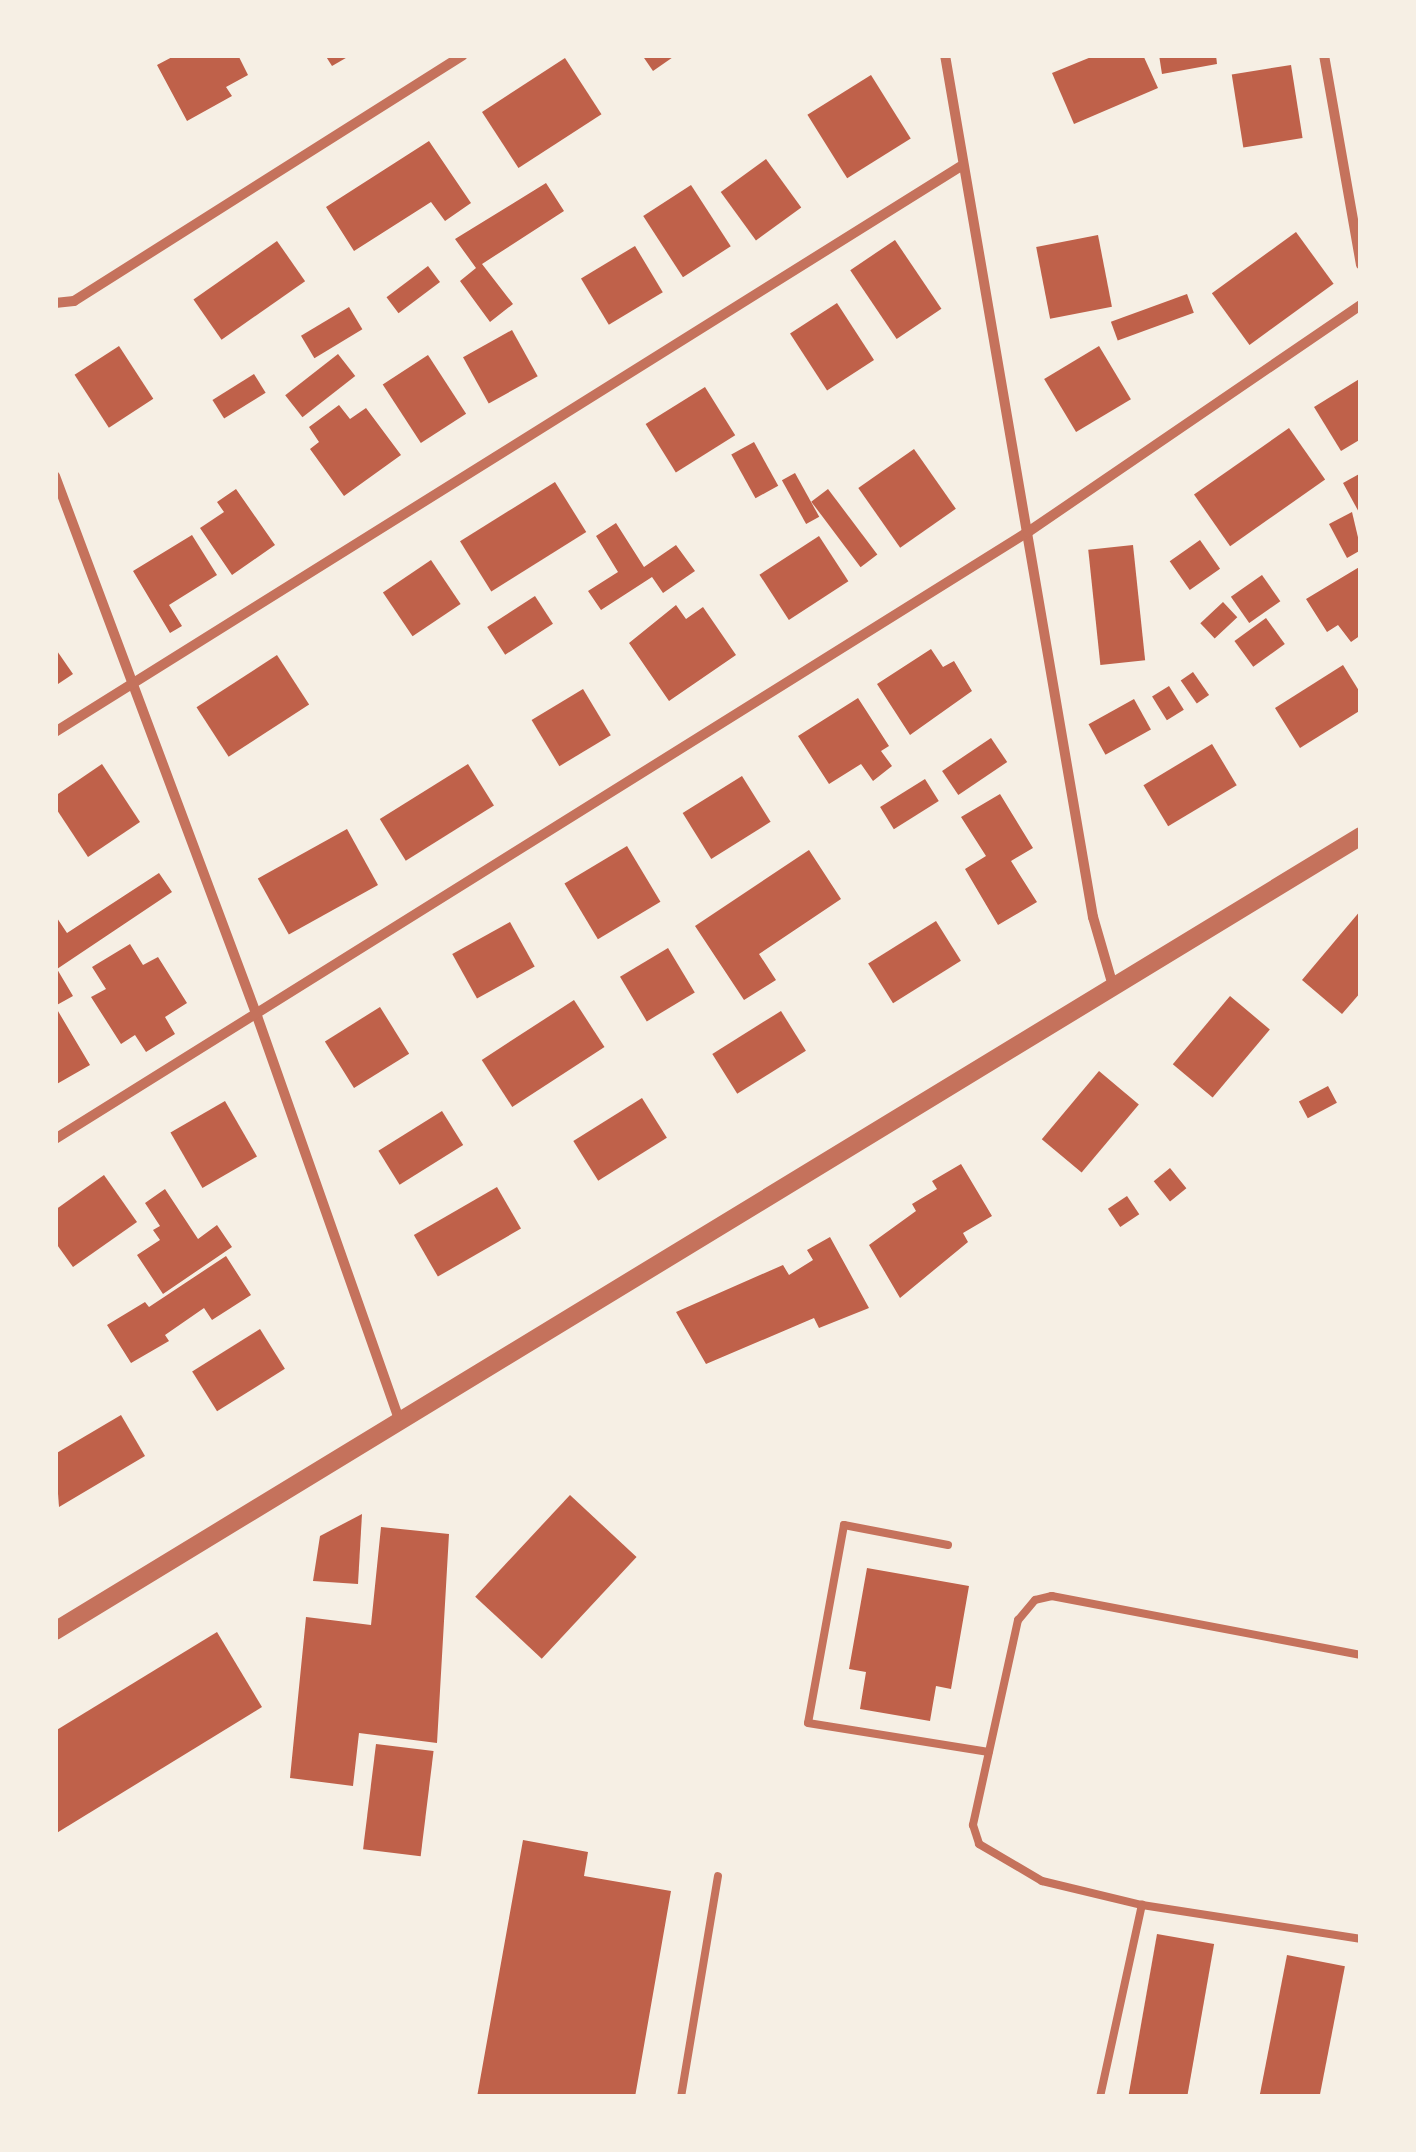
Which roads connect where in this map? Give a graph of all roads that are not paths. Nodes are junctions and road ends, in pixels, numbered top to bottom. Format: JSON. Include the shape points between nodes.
{"nodes":[{"id":1,"x":462,"y":55,"type":"edge"},
{"id":2,"x":946,"y":55,"type":"edge"},
{"id":3,"x":1324,"y":55,"type":"edge"},
{"id":4,"x":961,"y":166,"type":"junction"},
{"id":5,"x":1361,"y":266,"type":"edge"},
{"id":6,"x":55,"y":304,"type":"edge"},
{"id":7,"x":1361,"y":305,"type":"edge"},
{"id":8,"x":55,"y":476,"type":"edge"},
{"id":9,"x":1028,"y":532,"type":"junction"},
{"id":10,"x":132,"y":683,"type":"junction"},
{"id":11,"x":55,"y":732,"type":"edge"},
{"id":12,"x":1361,"y":836,"type":"edge"},
{"id":13,"x":1113,"y":986,"type":"junction"},
{"id":14,"x":257,"y":1016,"type":"junction"},
{"id":15,"x":55,"y":1140,"type":"edge"},
{"id":16,"x":398,"y":1420,"type":"junction"},
{"id":17,"x":948,"y":1545,"type":"dead end"},
{"id":18,"x":55,"y":1631,"type":"edge"},
{"id":19,"x":1361,"y":1655,"type":"edge"},
{"id":20,"x":989,"y":1752,"type":"junction"},
{"id":21,"x":718,"y":1876,"type":"dead end"},
{"id":22,"x":1142,"y":1905,"type":"junction"},
{"id":23,"x":1361,"y":1939,"type":"edge"},
{"id":24,"x":680,"y":2097,"type":"edge"},
{"id":25,"x":1100,"y":2097,"type":"edge"}],
"edges":[{"from":1,"to":6,"type":"street","via":[[74,301]]},
{"from":2,"to":4,"type":"street"},
{"from":3,"to":5,"type":"street"},
{"from":4,"to":9,"type":"street"},
{"from":4,"to":10,"type":"street"},
{"from":7,"to":9,"type":"street"},
{"from":8,"to":10,"type":"street"},
{"from":9,"to":13,"type":"street","via":[[1093,917]]},
{"from":9,"to":14,"type":"street"},
{"from":10,"to":11,"type":"street"},
{"from":10,"to":14,"type":"street"},
{"from":12,"to":13,"type":"street"},
{"from":13,"to":16,"type":"street"},
{"from":14,"to":15,"type":"street"},
{"from":14,"to":16,"type":"street"},
{"from":16,"to":18,"type":"street"},
{"from":17,"to":20,"type":"lane","via":[[844,1525],[808,1723]]},
{"from":19,"to":20,"type":"lane","via":[[1052,1596],[1035,1600],[1018,1620]]},
{"from":20,"to":22,"type":"lane","via":[[973,1826],[979,1844],[1042,1881]]},
{"from":21,"to":24,"type":"lane"},
{"from":22,"to":23,"type":"lane"},
{"from":22,"to":25,"type":"lane"}]}
